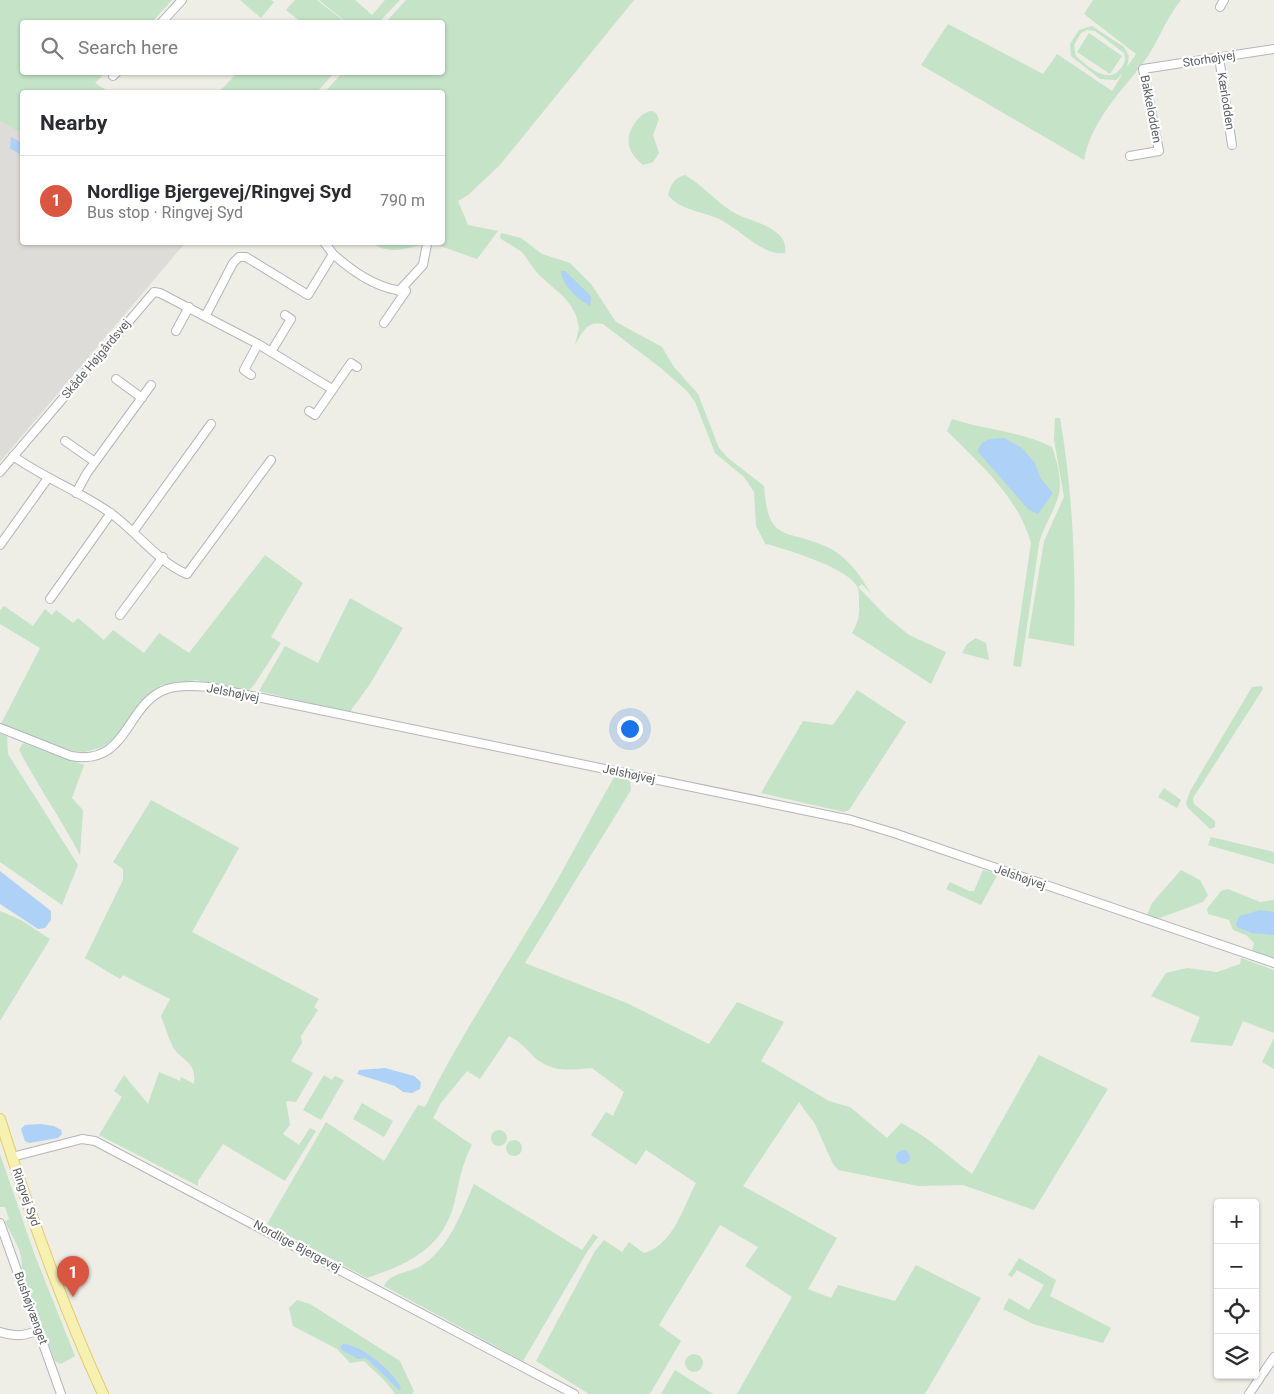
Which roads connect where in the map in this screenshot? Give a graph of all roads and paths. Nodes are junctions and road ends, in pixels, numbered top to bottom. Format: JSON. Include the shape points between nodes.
{"nodes":[{"id":1,"x":182,"y":0,"type":"edge"},
{"id":2,"x":164,"y":20,"type":"edge"},
{"id":3,"x":1274,"y":49,"type":"edge"},
{"id":4,"x":1219,"y":57,"type":"junction"},
{"id":5,"x":1143,"y":69,"type":"joint"},
{"id":6,"x":1232,"y":145,"type":"dead end"},
{"id":7,"x":1130,"y":156,"type":"dead end"},
{"id":8,"x":326,"y":245,"type":"edge"},
{"id":9,"x":427,"y":245,"type":"edge"},
{"id":10,"x":334,"y":254,"type":"junction"},
{"id":11,"x":398,"y":291,"type":"junction"},
{"id":12,"x":189,"y":307,"type":"junction"},
{"id":13,"x":206,"y":315,"type":"junction"},
{"id":14,"x":285,"y":315,"type":"dead end"},
{"id":15,"x":384,"y":323,"type":"dead end"},
{"id":16,"x":176,"y":332,"type":"dead end"},
{"id":17,"x":258,"y":344,"type":"junction"},
{"id":18,"x":271,"y":352,"type":"junction"},
{"id":19,"x":357,"y":367,"type":"dead end"},
{"id":20,"x":251,"y":375,"type":"dead end"},
{"id":21,"x":116,"y":379,"type":"dead end"},
{"id":22,"x":151,"y":385,"type":"dead end"},
{"id":23,"x":332,"y":389,"type":"junction"},
{"id":24,"x":142,"y":398,"type":"junction"},
{"id":25,"x":309,"y":411,"type":"dead end"},
{"id":26,"x":211,"y":424,"type":"dead end"},
{"id":27,"x":65,"y":441,"type":"dead end"},
{"id":28,"x":14,"y":456,"type":"junction"},
{"id":29,"x":271,"y":460,"type":"dead end"},
{"id":30,"x":95,"y":462,"type":"junction"},
{"id":31,"x":0,"y":472,"type":"edge"},
{"id":32,"x":48,"y":478,"type":"junction"},
{"id":33,"x":76,"y":493,"type":"junction"},
{"id":34,"x":111,"y":513,"type":"junction"},
{"id":35,"x":133,"y":532,"type":"junction"},
{"id":36,"x":0,"y":545,"type":"edge"},
{"id":37,"x":163,"y":557,"type":"junction"},
{"id":38,"x":50,"y":599,"type":"dead end"},
{"id":39,"x":120,"y":615,"type":"dead end"},
{"id":40,"x":0,"y":728,"type":"edge"},
{"id":41,"x":1274,"y":964,"type":"edge"},
{"id":42,"x":0,"y":1119,"type":"edge"},
{"id":43,"x":12,"y":1157,"type":"junction"},
{"id":44,"x":0,"y":1223,"type":"edge"},
{"id":45,"x":54,"y":1274,"type":"junction"},
{"id":46,"x":39,"y":1330,"type":"junction"},
{"id":47,"x":0,"y":1332,"type":"edge"},
{"id":48,"x":1274,"y":1357,"type":"edge"},
{"id":49,"x":61,"y":1394,"type":"edge"},
{"id":50,"x":103,"y":1394,"type":"edge"},
{"id":51,"x":107,"y":1394,"type":"edge"},
{"id":52,"x":574,"y":1394,"type":"edge"},
{"id":53,"x":1249,"y":1394,"type":"edge"}],
"edges":[{"from":1,"to":2,"type":"street"},
{"from":3,"to":4,"type":"street","name":"Storhøjvej"},
{"from":4,"to":5,"type":"street","name":"Storhøjvej"},
{"from":4,"to":6,"type":"street","name":"Kærlodden"},
{"from":5,"to":7,"type":"street","name":"Bakkelodden","via":[[1159,151]]},
{"from":8,"to":10,"type":"street"},
{"from":9,"to":11,"type":"street","via":[[423,265]]},
{"from":10,"to":11,"type":"street","via":[[360,275]]},
{"from":10,"to":13,"type":"street","via":[[308,295],[246,258],[238,258]]},
{"from":11,"to":15,"type":"street","via":[[406,291]]},
{"from":12,"to":13,"type":"street","name":"Skåde Højgårdsvej"},
{"from":12,"to":16,"type":"street"},
{"from":12,"to":28,"type":"street","name":"Skåde Højgårdsvej","via":[[160,293],[150,295]]},
{"from":13,"to":17,"type":"street","name":"Skåde Højgårdsvej"},
{"from":14,"to":18,"type":"street","via":[[291,319]]},
{"from":17,"to":18,"type":"street","name":"Skåde Højgårdsvej"},
{"from":17,"to":20,"type":"street","via":[[244,370]]},
{"from":18,"to":23,"type":"street","name":"Skåde Højgårdsvej"},
{"from":19,"to":23,"type":"street","via":[[351,362]]},
{"from":21,"to":24,"type":"street"},
{"from":22,"to":24,"type":"street"},
{"from":23,"to":25,"type":"street","via":[[315,415]]},
{"from":24,"to":30,"type":"street"},
{"from":26,"to":35,"type":"street"},
{"from":27,"to":30,"type":"street"},
{"from":28,"to":31,"type":"street","name":"Skåde Højgårdsvej"},
{"from":28,"to":32,"type":"street"},
{"from":29,"to":37,"type":"street","via":[[190,572],[183,572]]},
{"from":30,"to":33,"type":"street"},
{"from":32,"to":33,"type":"street"},
{"from":32,"to":36,"type":"street"},
{"from":33,"to":34,"type":"street"},
{"from":34,"to":35,"type":"street"},
{"from":34,"to":38,"type":"street"},
{"from":35,"to":37,"type":"street"},
{"from":37,"to":39,"type":"street"},
{"from":40,"to":41,"type":"street","name":"Jelshøjvej","via":[[71,756],[96,756],[115,746],[142,708],[158,694],[181,687],[209,687],[851,820]]},
{"from":42,"to":43,"type":"main road","name":"Ringvej Syd"},
{"from":43,"to":45,"type":"main road","name":"Ringvej Syd"},
{"from":43,"to":52,"type":"street","name":"Nordlige Bjergevej","via":[[82,1139],[96,1141]]},
{"from":44,"to":46,"type":"street","name":"Bushøjvænget"},
{"from":45,"to":50,"type":"main road","name":"Ringvej Syd"},
{"from":45,"to":51,"type":"main road","name":"Ringvej Syd"},
{"from":46,"to":47,"type":"street","via":[[24,1336]]},
{"from":46,"to":49,"type":"street","name":"Bushøjvænget"},
{"from":48,"to":53,"type":"street"}]}
